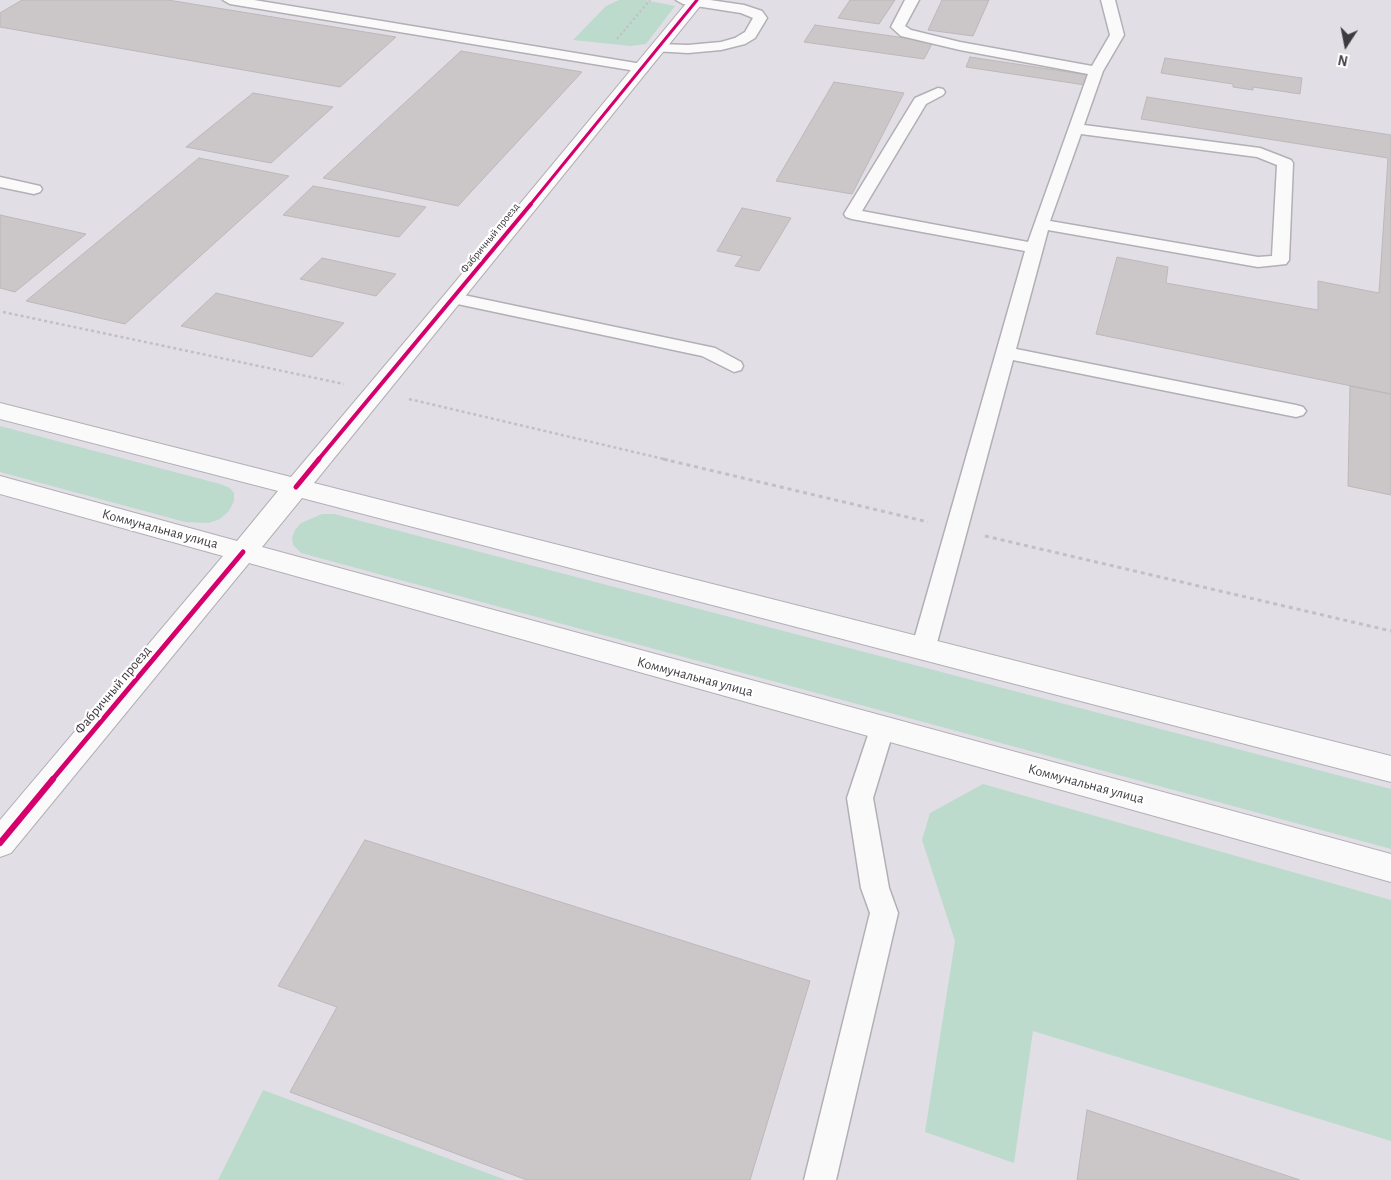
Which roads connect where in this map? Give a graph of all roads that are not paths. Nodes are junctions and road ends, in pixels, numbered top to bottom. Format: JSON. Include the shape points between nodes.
{"nodes":[{"id":1,"x":230,"y":0,"type":"edge"},
{"id":2,"x":912,"y":0,"type":"edge"},
{"id":3,"x":1108,"y":0,"type":"edge"},
{"id":4,"x":692,"y":1,"type":"edge"},
{"id":5,"x":658,"y":48,"type":"junction"},
{"id":6,"x":642,"y":68,"type":"junction"},
{"id":7,"x":1096,"y":71,"type":"junction"},
{"id":8,"x":938,"y":92,"type":"dead end"},
{"id":9,"x":1076,"y":129,"type":"junction"},
{"id":10,"x":0,"y":182,"type":"edge"},
{"id":11,"x":34,"y":189,"type":"dead end"},
{"id":12,"x":1041,"y":224,"type":"junction"},
{"id":13,"x":1034,"y":248,"type":"junction"},
{"id":14,"x":454,"y":298,"type":"junction"},
{"id":15,"x":1005,"y":353,"type":"junction"},
{"id":16,"x":734,"y":366,"type":"dead end"},
{"id":17,"x":0,"y":411,"type":"edge"},
{"id":18,"x":1296,"y":411,"type":"dead end"},
{"id":19,"x":0,"y":485,"type":"edge"},
{"id":20,"x":296,"y":488,"type":"junction"},
{"id":21,"x":243,"y":552,"type":"junction"},
{"id":22,"x":923,"y":650,"type":"junction"},
{"id":23,"x":882,"y":729,"type":"junction"},
{"id":24,"x":1391,"y":770,"type":"edge"},
{"id":25,"x":0,"y":843,"type":"edge"},
{"id":26,"x":1391,"y":868,"type":"edge"},
{"id":27,"x":820,"y":1180,"type":"edge"}],
"edges":[{"from":1,"to":6,"type":"lane"},
{"from":2,"to":7,"type":"lane","via":[[898,27],[906,33]]},
{"from":3,"to":7,"type":"lane","via":[[1117,35]]},
{"from":4,"to":5,"type":"main road","name":"Фабричный проезд"},
{"from":4,"to":5,"type":"lane","via":[[744,9],[760,18],[750,35],[740,41],[721,46]]},
{"from":5,"to":6,"type":"main road","name":"Фабричный проезд"},
{"from":6,"to":14,"type":"main road","name":"Фабричный проезд"},
{"from":7,"to":9,"type":"lane"},
{"from":8,"to":13,"type":"lane","via":[[920,101],[852,214]]},
{"from":9,"to":12,"type":"lane"},
{"from":9,"to":12,"type":"lane","via":[[1260,153],[1285,163],[1280,260],[1258,262]]},
{"from":10,"to":11,"type":"lane"},
{"from":12,"to":13,"type":"lane"},
{"from":13,"to":15,"type":"lane"},
{"from":14,"to":16,"type":"lane","via":[[708,352]]},
{"from":14,"to":20,"type":"main road","name":"Фабричный проезд"},
{"from":15,"to":18,"type":"lane"},
{"from":15,"to":22,"type":"lane"},
{"from":17,"to":20,"type":"main road"},
{"from":19,"to":21,"type":"main road","name":"Коммунальная улица"},
{"from":20,"to":21,"type":"main road","name":"Фабричный проезд"},
{"from":20,"to":22,"type":"main road"},
{"from":21,"to":23,"type":"main road","name":"Коммунальная улица"},
{"from":21,"to":25,"type":"main road","name":"Фабричный проезд"},
{"from":22,"to":24,"type":"main road"},
{"from":23,"to":26,"type":"main road","name":"Коммунальная улица"},
{"from":23,"to":27,"type":"lane","via":[[860,798],[875,888],[884,913]]}]}
